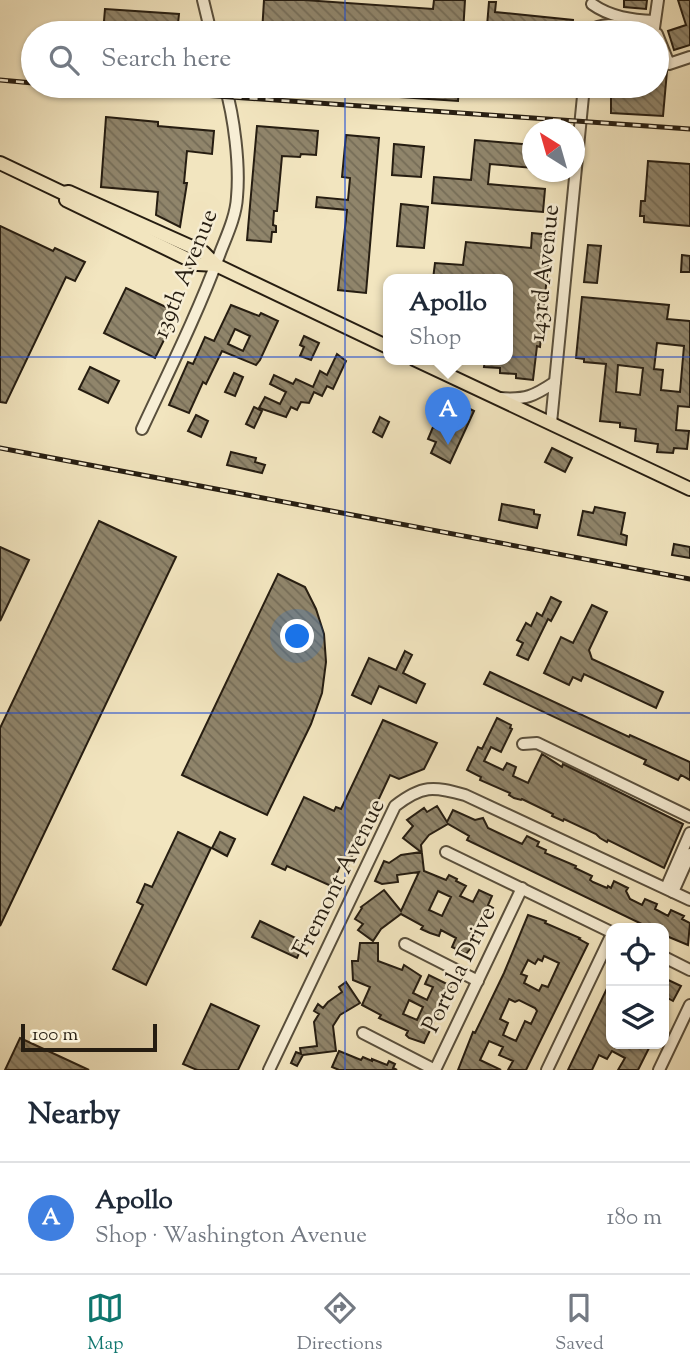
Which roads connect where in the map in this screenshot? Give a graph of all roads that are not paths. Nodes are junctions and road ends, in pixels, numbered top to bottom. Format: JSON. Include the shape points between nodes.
{"nodes":[{"id":1,"x":203,"y":0,"type":"edge"},
{"id":2,"x":658,"y":0,"type":"edge"},
{"id":3,"x":592,"y":2,"type":"edge"},
{"id":4,"x":208,"y":21,"type":"edge"},
{"id":5,"x":590,"y":21,"type":"edge"},
{"id":6,"x":631,"y":21,"type":"edge"},
{"id":7,"x":656,"y":21,"type":"edge"},
{"id":8,"x":690,"y":57,"type":"edge"},
{"id":9,"x":669,"y":64,"type":"edge"},
{"id":10,"x":228,"y":98,"type":"edge"},
{"id":11,"x":583,"y":98,"type":"edge"},
{"id":12,"x":0,"y":163,"type":"edge"},
{"id":13,"x":216,"y":265,"type":"junction"},
{"id":14,"x":383,"y":345,"type":"edge"},
{"id":15,"x":427,"y":365,"type":"edge"},
{"id":16,"x":555,"y":382,"type":"junction"},
{"id":17,"x":494,"y":397,"type":"junction"},
{"id":18,"x":551,"y":423,"type":"junction"},
{"id":19,"x":142,"y":429,"type":"dead end"},
{"id":20,"x":690,"y":489,"type":"edge"},
{"id":21,"x":523,"y":744,"type":"dead end"},
{"id":22,"x":690,"y":817,"type":"edge"},
{"id":23,"x":690,"y":833,"type":"edge"},
{"id":24,"x":446,"y":852,"type":"dead end"},
{"id":25,"x":690,"y":854,"type":"edge"},
{"id":26,"x":522,"y":888,"type":"junction"},
{"id":27,"x":670,"y":890,"type":"junction"},
{"id":28,"x":690,"y":900,"type":"edge"},
{"id":29,"x":606,"y":931,"type":"edge"},
{"id":30,"x":405,"y":944,"type":"dead end"},
{"id":31,"x":606,"y":945,"type":"edge"},
{"id":32,"x":669,"y":960,"type":"edge"},
{"id":33,"x":690,"y":970,"type":"edge"},
{"id":34,"x":478,"y":981,"type":"junction"},
{"id":35,"x":690,"y":1004,"type":"edge"},
{"id":36,"x":363,"y":1033,"type":"dead end"},
{"id":37,"x":269,"y":1070,"type":"edge"},
{"id":38,"x":435,"y":1070,"type":"edge"},
{"id":39,"x":547,"y":1070,"type":"edge"},
{"id":40,"x":659,"y":1070,"type":"edge"}],
"edges":[{"from":1,"to":4,"type":"street"},
{"from":2,"to":7,"type":"street"},
{"from":3,"to":5,"type":"street"},
{"from":3,"to":6,"type":"street","via":[[606,13]]},
{"from":8,"to":9,"type":"street"},
{"from":10,"to":13,"type":"street","name":"139th Avenue","via":[[237,199]]},
{"from":11,"to":16,"type":"street","name":"143rd Avenue"},
{"from":12,"to":13,"type":"main road","via":[[203,252]]},
{"from":13,"to":14,"type":"main road"},
{"from":13,"to":19,"type":"street","name":"139th Avenue"},
{"from":15,"to":17,"type":"main road"},
{"from":16,"to":17,"type":"street","via":[[520,400]]},
{"from":16,"to":18,"type":"street","name":"143rd Avenue"},
{"from":17,"to":18,"type":"main road"},
{"from":18,"to":20,"type":"main road"},
{"from":21,"to":22,"type":"street","via":[[537,743]]},
{"from":23,"to":27,"type":"street"},
{"from":24,"to":26,"type":"street"},
{"from":25,"to":27,"type":"street"},
{"from":26,"to":29,"type":"street"},
{"from":26,"to":34,"type":"street","name":"Portola Drive"},
{"from":27,"to":28,"type":"street","name":"Fremont Avenue"},
{"from":27,"to":37,"type":"street","name":"Fremont Avenue","via":[[465,795],[439,788],[412,792],[395,806]]},
{"from":30,"to":34,"type":"street"},
{"from":31,"to":39,"type":"street"},
{"from":32,"to":33,"type":"street"},
{"from":34,"to":38,"type":"street","name":"Portola Drive"},
{"from":35,"to":40,"type":"street"},
{"from":36,"to":38,"type":"street"}]}
